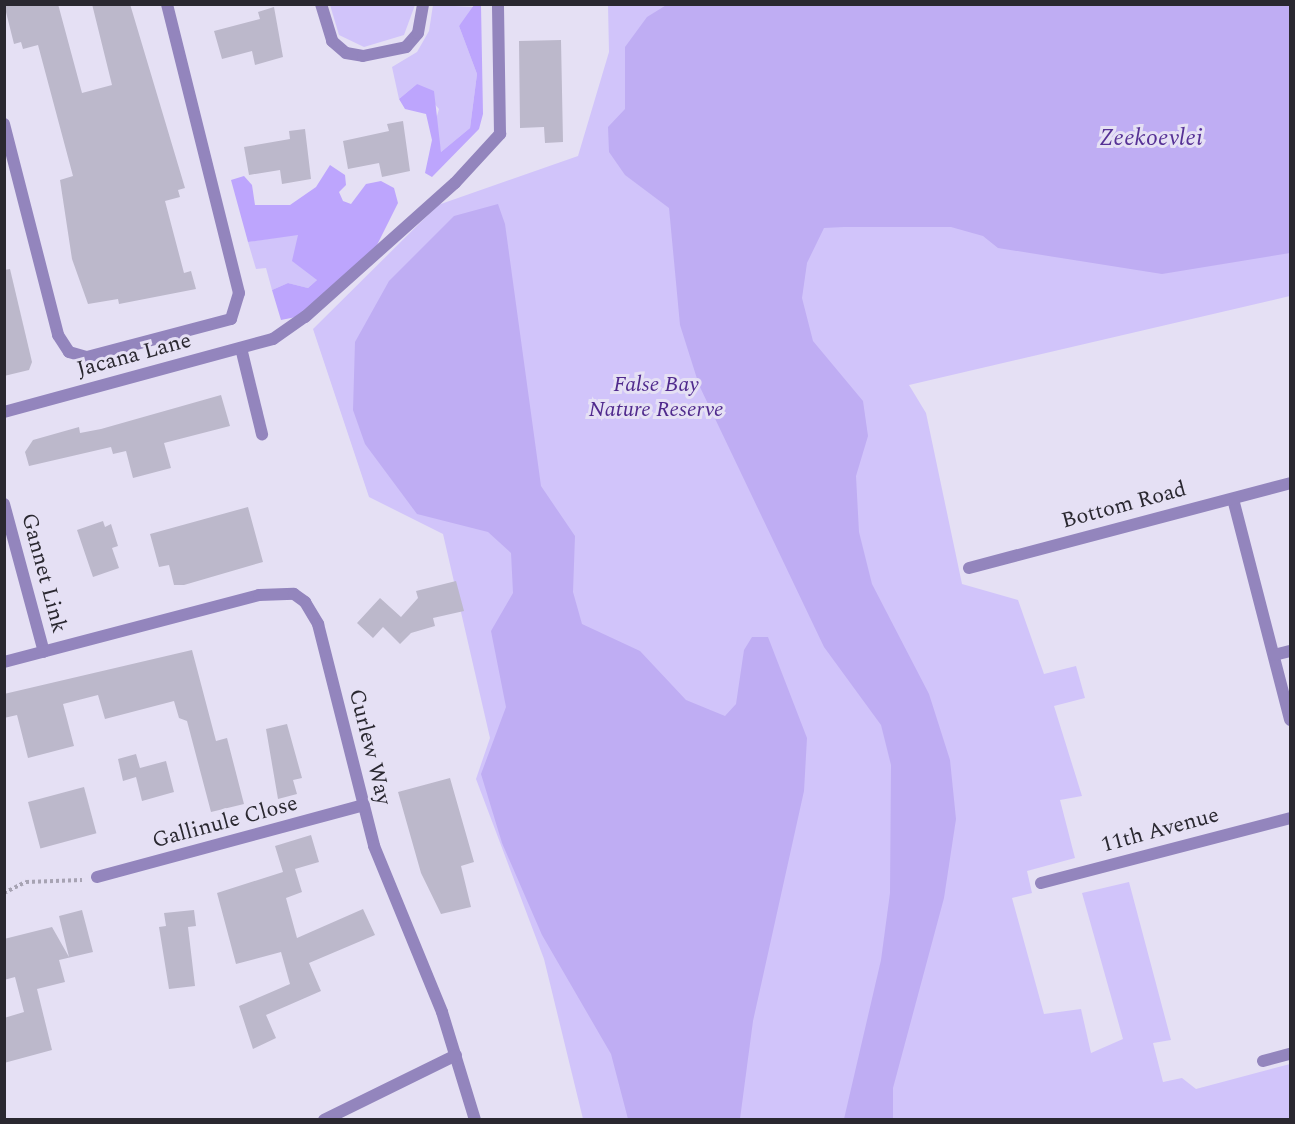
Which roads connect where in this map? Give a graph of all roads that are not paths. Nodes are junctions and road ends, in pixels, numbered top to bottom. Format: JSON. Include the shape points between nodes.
{"nodes":[{"id":1,"x":167,"y":4,"type":"edge"},
{"id":2,"x":321,"y":4,"type":"edge"},
{"id":3,"x":423,"y":4,"type":"edge"},
{"id":4,"x":498,"y":4,"type":"edge"},
{"id":5,"x":4,"y":124,"type":"edge"},
{"id":6,"x":242,"y":348,"type":"junction"},
{"id":7,"x":4,"y":412,"type":"edge"},
{"id":8,"x":262,"y":434,"type":"dead end"},
{"id":9,"x":1290,"y":483,"type":"edge"},
{"id":10,"x":1233,"y":499,"type":"junction"},
{"id":11,"x":4,"y":504,"type":"edge"},
{"id":12,"x":969,"y":568,"type":"dead end"},
{"id":13,"x":1290,"y":651,"type":"edge"},
{"id":14,"x":44,"y":652,"type":"junction"},
{"id":15,"x":1274,"y":655,"type":"junction"},
{"id":16,"x":4,"y":662,"type":"edge"},
{"id":17,"x":1290,"y":720,"type":"edge"},
{"id":18,"x":363,"y":806,"type":"junction"},
{"id":19,"x":1290,"y":818,"type":"edge"},
{"id":20,"x":97,"y":877,"type":"road end"},
{"id":21,"x":1041,"y":883,"type":"dead end"},
{"id":22,"x":1290,"y":1054,"type":"edge"},
{"id":23,"x":456,"y":1055,"type":"junction"},
{"id":24,"x":1263,"y":1061,"type":"dead end"},
{"id":25,"x":324,"y":1119,"type":"edge"},
{"id":26,"x":475,"y":1119,"type":"edge"}],
"edges":[{"from":1,"to":5,"type":"street","via":[[239,293],[231,319],[87,357],[69,352],[58,335]]},
{"from":2,"to":3,"type":"street","via":[[332,41],[346,53],[363,56],[406,47],[418,33]]},
{"from":4,"to":6,"type":"street","name":"Jacana Lane","via":[[500,134],[364,267],[273,339]]},
{"from":6,"to":7,"type":"street","name":"Jacana Lane"},
{"from":6,"to":8,"type":"street"},
{"from":9,"to":10,"type":"street","name":"Bottom Road"},
{"from":10,"to":12,"type":"street","name":"Bottom Road"},
{"from":10,"to":15,"type":"street"},
{"from":11,"to":14,"type":"street","name":"Gannet Link"},
{"from":13,"to":15,"type":"street"},
{"from":14,"to":16,"type":"street","name":"Curlew Way"},
{"from":14,"to":18,"type":"street","name":"Curlew Way","via":[[260,595],[294,594],[318,624]]},
{"from":15,"to":17,"type":"street"},
{"from":18,"to":20,"type":"street","name":"Gallinule Close"},
{"from":18,"to":23,"type":"street","name":"Curlew Way","via":[[374,846]]},
{"from":19,"to":21,"type":"street","name":"11th Avenue"},
{"from":22,"to":24,"type":"street"},
{"from":23,"to":25,"type":"street"},
{"from":23,"to":26,"type":"street","name":"Curlew Way"}]}
